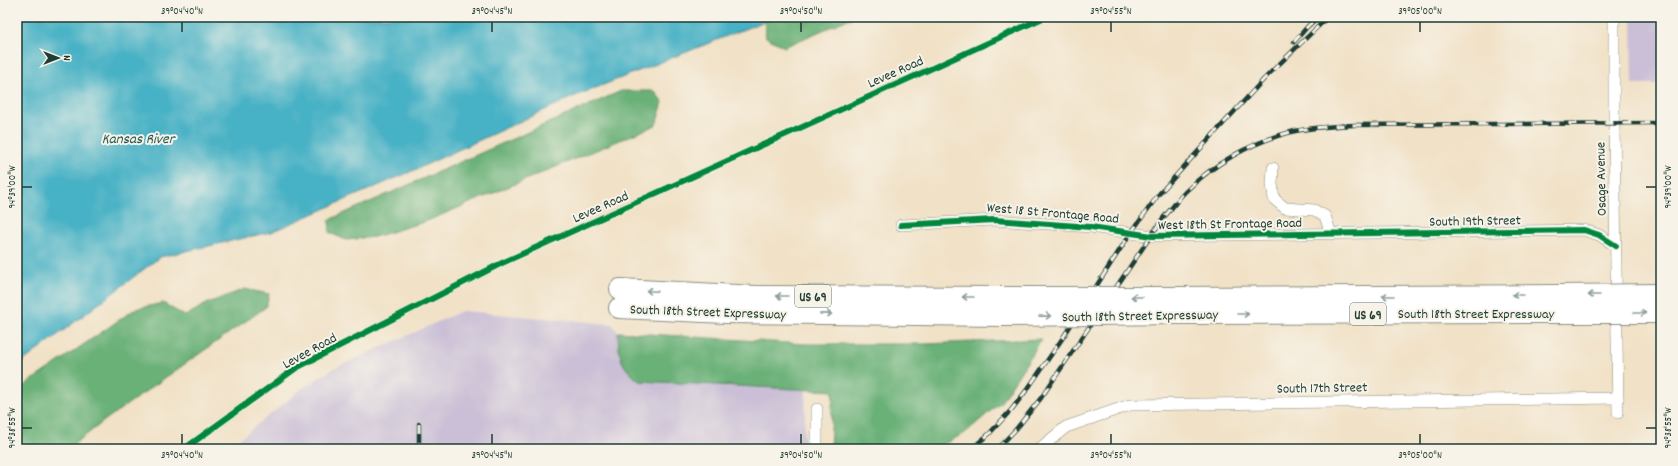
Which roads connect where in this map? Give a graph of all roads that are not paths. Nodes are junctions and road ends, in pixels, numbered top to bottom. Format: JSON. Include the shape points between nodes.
{"nodes":[{"id":1,"x":1614,"y":17,"type":"edge"},
{"id":2,"x":1273,"y":168,"type":"dead end"},
{"id":3,"x":901,"y":225,"type":"dead end"},
{"id":4,"x":1130,"y":234,"type":"joint"},
{"id":5,"x":1331,"y":234,"type":"junction"},
{"id":6,"x":1616,"y":246,"type":"junction"},
{"id":7,"x":1661,"y":294,"type":"edge"},
{"id":8,"x":619,"y":298,"type":"dead end"},
{"id":9,"x":1558,"y":304,"type":"junction"},
{"id":10,"x":1661,"y":313,"type":"edge"},
{"id":11,"x":1618,"y":398,"type":"junction"},
{"id":12,"x":817,"y":409,"type":"dead end"},
{"id":13,"x":1618,"y":413,"type":"dead end"},
{"id":14,"x":817,"y":449,"type":"edge"},
{"id":15,"x":1039,"y":449,"type":"edge"}],
"edges":[{"from":1,"to":6,"type":"street","name":"Osage Avenue"},
{"from":2,"to":5,"type":"street","via":[[1274,199],[1285,208],[1314,210],[1325,216]]},
{"from":3,"to":4,"type":"street","name":"West 18 St Frontage Road","via":[[994,220],[1091,227]]},
{"from":4,"to":5,"type":"street","name":"West 18th St Frontage Road"},
{"from":5,"to":6,"type":"street","name":"South 19th Street","via":[[1584,230],[1599,235]]},
{"from":6,"to":11,"type":"street","name":"Osage Avenue"},
{"from":7,"to":9,"type":"highway","name":"South 18th Street Expressway","number":"US 69","one_way":true,"bridge":true},
{"from":8,"to":9,"type":"highway","name":"South 18th Street Expressway","number":"US 69","bridge":true,"via":[[725,313],[1006,307]]},
{"from":9,"to":10,"type":"highway","name":"South 18th Street Expressway","number":"US 69","one_way":true,"bridge":true},
{"from":11,"to":13,"type":"street","name":"Osage Avenue"},
{"from":11,"to":15,"type":"street","name":"South 17th Street","via":[[1130,405],[1066,427]]},
{"from":12,"to":14,"type":"street"}]}
